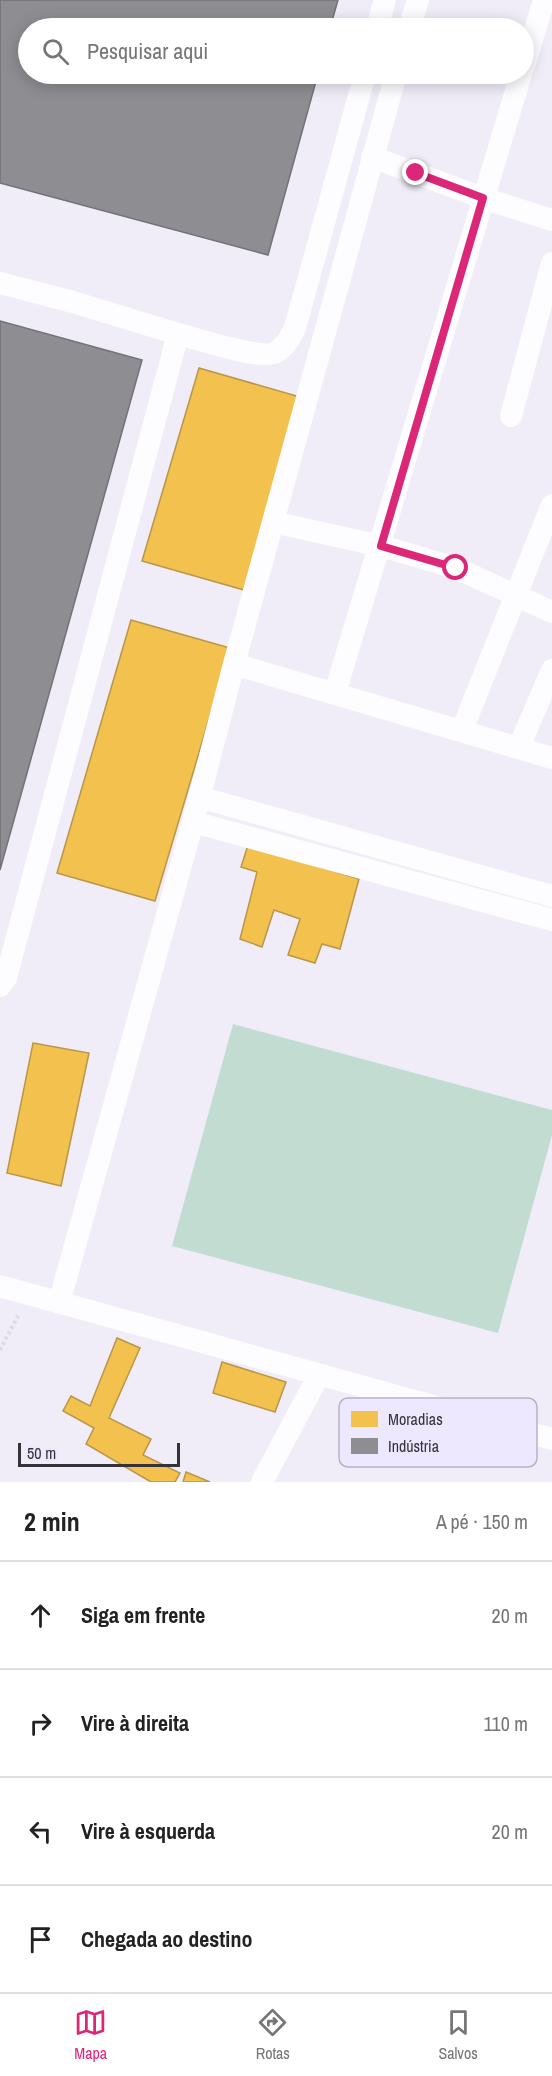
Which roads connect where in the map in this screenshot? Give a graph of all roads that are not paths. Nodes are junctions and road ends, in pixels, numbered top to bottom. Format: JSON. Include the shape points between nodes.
{"nodes":[{"id":1,"x":385,"y":0,"type":"edge"},
{"id":2,"x":418,"y":0,"type":"edge"},
{"id":3,"x":544,"y":0,"type":"edge"},
{"id":4,"x":380,"y":18,"type":"edge"},
{"id":5,"x":413,"y":18,"type":"edge"},
{"id":6,"x":534,"y":33,"type":"edge"},
{"id":7,"x":362,"y":84,"type":"edge"},
{"id":8,"x":393,"y":84,"type":"edge"},
{"id":9,"x":518,"y":84,"type":"edge"},
{"id":10,"x":372,"y":157,"type":"junction"},
{"id":11,"x":483,"y":198,"type":"junction"},
{"id":12,"x":552,"y":220,"type":"edge"},
{"id":13,"x":552,"y":263,"type":"edge"},
{"id":14,"x":0,"y":283,"type":"edge"},
{"id":15,"x":178,"y":334,"type":"junction"},
{"id":16,"x":511,"y":416,"type":"dead end"},
{"id":17,"x":552,"y":505,"type":"edge"},
{"id":18,"x":273,"y":522,"type":"junction"},
{"id":19,"x":381,"y":546,"type":"junction"},
{"id":20,"x":516,"y":594,"type":"junction"},
{"id":21,"x":552,"y":612,"type":"edge"},
{"id":22,"x":234,"y":664,"type":"junction"},
{"id":23,"x":552,"y":670,"type":"edge"},
{"id":24,"x":335,"y":693,"type":"junction"},
{"id":25,"x":462,"y":730,"type":"junction"},
{"id":26,"x":519,"y":747,"type":"junction"},
{"id":27,"x":552,"y":758,"type":"edge"},
{"id":28,"x":199,"y":798,"type":"junction"},
{"id":29,"x":193,"y":822,"type":"junction"},
{"id":30,"x":552,"y":896,"type":"edge"},
{"id":31,"x":552,"y":920,"type":"edge"},
{"id":32,"x":0,"y":986,"type":"edge"},
{"id":33,"x":0,"y":1286,"type":"edge"},
{"id":34,"x":59,"y":1303,"type":"junction"},
{"id":35,"x":319,"y":1375,"type":"junction"},
{"id":36,"x":403,"y":1398,"type":"edge"},
{"id":37,"x":537,"y":1435,"type":"edge"},
{"id":38,"x":552,"y":1439,"type":"edge"},
{"id":39,"x":262,"y":1482,"type":"edge"}],
"edges":[{"from":1,"to":4,"type":"street"},
{"from":2,"to":5,"type":"street"},
{"from":3,"to":6,"type":"street"},
{"from":7,"to":15,"type":"street","via":[[295,328],[286,344],[274,353],[256,354]]},
{"from":8,"to":10,"type":"street"},
{"from":9,"to":11,"type":"street"},
{"from":10,"to":11,"type":"street"},
{"from":10,"to":18,"type":"street"},
{"from":11,"to":12,"type":"street"},
{"from":11,"to":19,"type":"street"},
{"from":13,"to":16,"type":"street"},
{"from":14,"to":15,"type":"street"},
{"from":15,"to":32,"type":"street","via":[[6,978]]},
{"from":17,"to":20,"type":"street"},
{"from":18,"to":19,"type":"street"},
{"from":18,"to":22,"type":"street"},
{"from":19,"to":20,"type":"street","via":[[456,568]]},
{"from":19,"to":24,"type":"street"},
{"from":20,"to":21,"type":"street"},
{"from":20,"to":25,"type":"street"},
{"from":22,"to":24,"type":"street"},
{"from":22,"to":28,"type":"street"},
{"from":23,"to":26,"type":"street"},
{"from":24,"to":25,"type":"street"},
{"from":25,"to":26,"type":"street"},
{"from":26,"to":27,"type":"street"},
{"from":28,"to":29,"type":"street"},
{"from":28,"to":30,"type":"street"},
{"from":29,"to":31,"type":"street"},
{"from":29,"to":34,"type":"street"},
{"from":33,"to":34,"type":"street"},
{"from":34,"to":35,"type":"street"},
{"from":35,"to":36,"type":"street"},
{"from":35,"to":39,"type":"street"},
{"from":37,"to":38,"type":"street"}]}
